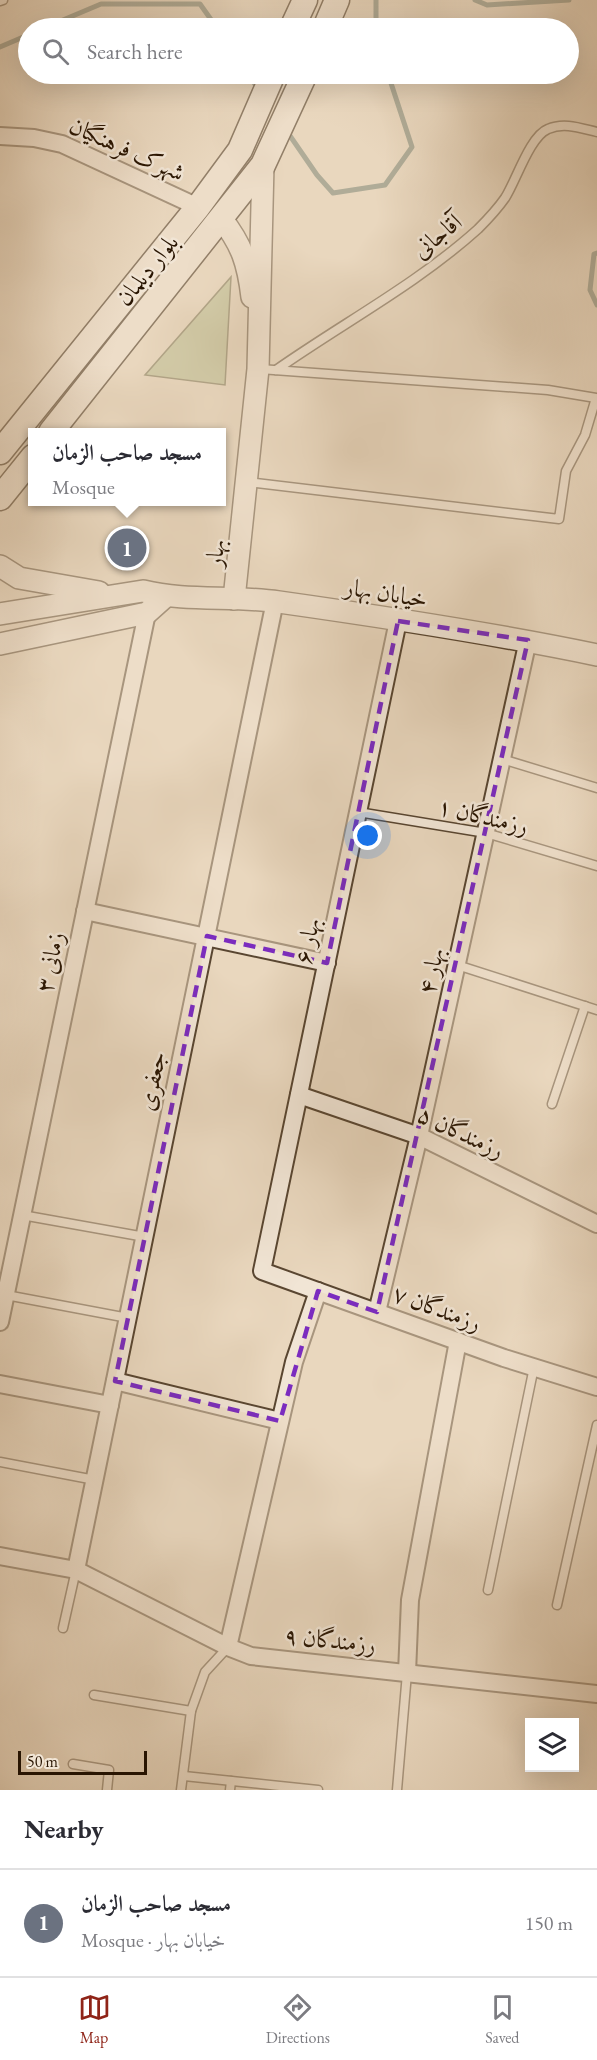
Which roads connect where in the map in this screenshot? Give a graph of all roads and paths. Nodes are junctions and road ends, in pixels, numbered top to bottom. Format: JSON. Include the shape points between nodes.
{"nodes":[{"id":1,"x":305,"y":0,"type":"edge"},
{"id":2,"x":337,"y":0,"type":"edge"},
{"id":3,"x":297,"y":18,"type":"edge"},
{"id":4,"x":329,"y":18,"type":"edge"},
{"id":5,"x":268,"y":84,"type":"edge"},
{"id":6,"x":301,"y":84,"type":"edge"},
{"id":7,"x":597,"y":132,"type":"edge"},
{"id":8,"x":0,"y":136,"type":"edge"},
{"id":9,"x":266,"y":160,"type":"junction"},
{"id":10,"x":198,"y":207,"type":"junction"},
{"id":11,"x":221,"y":218,"type":"junction"},
{"id":12,"x":267,"y":370,"type":"junction"},
{"id":13,"x":54,"y":428,"type":"edge"},
{"id":14,"x":0,"y":452,"type":"edge"},
{"id":15,"x":28,"y":463,"type":"edge"},
{"id":16,"x":248,"y":482,"type":"junction"},
{"id":17,"x":0,"y":498,"type":"edge"},
{"id":18,"x":0,"y":566,"type":"edge"},
{"id":19,"x":115,"y":595,"type":"junction"},
{"id":20,"x":166,"y":596,"type":"junction"},
{"id":21,"x":234,"y":599,"type":"junction"},
{"id":22,"x":275,"y":601,"type":"junction"},
{"id":23,"x":147,"y":613,"type":"junction"},
{"id":24,"x":0,"y":614,"type":"edge"},
{"id":25,"x":398,"y":621,"type":"junction"},
{"id":26,"x":528,"y":640,"type":"junction"},
{"id":27,"x":0,"y":644,"type":"edge"},
{"id":28,"x":597,"y":655,"type":"edge"},
{"id":29,"x":502,"y":759,"type":"junction"},
{"id":30,"x":597,"y":788,"type":"edge"},
{"id":31,"x":358,"y":812,"type":"junction"},
{"id":32,"x":486,"y":833,"type":"junction"},
{"id":33,"x":597,"y":866,"type":"edge"},
{"id":34,"x":85,"y":911,"type":"junction"},
{"id":35,"x":207,"y":936,"type":"junction"},
{"id":36,"x":327,"y":963,"type":"junction"},
{"id":37,"x":457,"y":965,"type":"junction"},
{"id":38,"x":585,"y":1006,"type":"junction"},
{"id":39,"x":597,"y":1010,"type":"edge"},
{"id":40,"x":299,"y":1095,"type":"junction"},
{"id":41,"x":552,"y":1104,"type":"dead end"},
{"id":42,"x":419,"y":1136,"type":"junction"},
{"id":43,"x":22,"y":1215,"type":"junction"},
{"id":44,"x":597,"y":1224,"type":"edge"},
{"id":45,"x":145,"y":1237,"type":"junction"},
{"id":46,"x":262,"y":1271,"type":"joint"},
{"id":47,"x":318,"y":1291,"type":"junction"},
{"id":48,"x":6,"y":1295,"type":"junction"},
{"id":49,"x":377,"y":1312,"type":"junction"},
{"id":50,"x":128,"y":1318,"type":"junction"},
{"id":51,"x":0,"y":1322,"type":"edge"},
{"id":52,"x":458,"y":1341,"type":"junction"},
{"id":53,"x":534,"y":1367,"type":"junction"},
{"id":54,"x":115,"y":1381,"type":"junction"},
{"id":55,"x":0,"y":1384,"type":"edge"},
{"id":56,"x":597,"y":1387,"type":"edge"},
{"id":57,"x":110,"y":1405,"type":"junction"},
{"id":58,"x":280,"y":1421,"type":"junction"},
{"id":59,"x":597,"y":1425,"type":"edge"},
{"id":60,"x":0,"y":1462,"type":"edge"},
{"id":61,"x":95,"y":1480,"type":"junction"},
{"id":62,"x":0,"y":1556,"type":"edge"},
{"id":63,"x":76,"y":1570,"type":"junction"},
{"id":64,"x":488,"y":1590,"type":"dead end"},
{"id":65,"x":557,"y":1605,"type":"dead end"},
{"id":66,"x":63,"y":1628,"type":"dead end"},
{"id":67,"x":228,"y":1647,"type":"junction"},
{"id":68,"x":407,"y":1673,"type":"junction"},
{"id":69,"x":597,"y":1694,"type":"edge"},
{"id":70,"x":94,"y":1695,"type":"dead end"},
{"id":71,"x":191,"y":1711,"type":"junction"},
{"id":72,"x":73,"y":1764,"type":"dead end"},
{"id":73,"x":184,"y":1776,"type":"junction"},
{"id":74,"x":231,"y":1785,"type":"edge"},
{"id":75,"x":107,"y":1790,"type":"edge"},
{"id":76,"x":181,"y":1790,"type":"edge"},
{"id":77,"x":318,"y":1790,"type":"edge"},
{"id":78,"x":397,"y":1790,"type":"edge"}],
"edges":[{"from":1,"to":3,"type":"main road"},
{"from":2,"to":4,"type":"main road"},
{"from":5,"to":10,"type":"main road","name":"بلوار دیلمان","via":[[240,150]]},
{"from":6,"to":9,"type":"main road","name":"بلوار دیلمان"},
{"from":7,"to":12,"type":"lane","name":"آقاجانی","via":[[564,124],[545,129],[505,197],[479,228],[405,286]]},
{"from":8,"to":10,"type":"street","name":"شهرک فرهنگیان","via":[[62,144]]},
{"from":9,"to":11,"type":"main road","name":"بلوار دیلمان"},
{"from":9,"to":12,"type":"street","name":"بهار"},
{"from":10,"to":11,"type":"main road"},
{"from":10,"to":14,"type":"main road","name":"بلوار دیلمان"},
{"from":11,"to":12,"type":"street","name":"بهار","via":[[246,258]]},
{"from":11,"to":13,"type":"main road","name":"بلوار دیلمان"},
{"from":12,"to":16,"type":"street","name":"بهار"},
{"from":12,"to":16,"type":"lane","via":[[548,390],[596,398],[585,435],[566,471],[560,519]]},
{"from":15,"to":17,"type":"main road"},
{"from":16,"to":21,"type":"street","name":"بهار"},
{"from":18,"to":19,"type":"street","via":[[20,578]]},
{"from":19,"to":20,"type":"street","name":"خیابان بهار","via":[[143,591]]},
{"from":19,"to":24,"type":"street","name":"خیابان بهار"},
{"from":20,"to":21,"type":"street","name":"خیابان بهار"},
{"from":20,"to":23,"type":"street"},
{"from":21,"to":22,"type":"street","name":"خیابان بهار"},
{"from":22,"to":25,"type":"street","name":"خیابان بهار"},
{"from":22,"to":35,"type":"street","name":"جعفری"},
{"from":23,"to":27,"type":"street"},
{"from":23,"to":34,"type":"street","name":"زمانی ۳"},
{"from":25,"to":26,"type":"street","name":"خیابان بهار"},
{"from":25,"to":31,"type":"street","name":"بهار ۶"},
{"from":26,"to":28,"type":"street","name":"خیابان بهار"},
{"from":26,"to":29,"type":"street","name":"بهار ۴"},
{"from":29,"to":30,"type":"lane"},
{"from":29,"to":32,"type":"street","name":"بهار ۴"},
{"from":31,"to":32,"type":"lane","name":"رزمندگان ۱"},
{"from":31,"to":36,"type":"street","name":"بهار ۶"},
{"from":32,"to":33,"type":"lane","name":"رزمندگان ۱"},
{"from":32,"to":37,"type":"street","name":"بهار ۴"},
{"from":34,"to":35,"type":"street"},
{"from":34,"to":43,"type":"street","name":"زمانی ۳"},
{"from":35,"to":36,"type":"street"},
{"from":35,"to":45,"type":"street","name":"جعفری"},
{"from":36,"to":40,"type":"street","name":"بهار ۶"},
{"from":37,"to":38,"type":"lane"},
{"from":37,"to":42,"type":"street","name":"بهار ۴"},
{"from":38,"to":39,"type":"lane"},
{"from":38,"to":41,"type":"lane"},
{"from":40,"to":42,"type":"street","name":"رزمندگان ۵"},
{"from":40,"to":46,"type":"street","name":"بهار ۶"},
{"from":42,"to":44,"type":"street","name":"رزمندگان ۵"},
{"from":42,"to":49,"type":"street","name":"بهار ۴"},
{"from":43,"to":45,"type":"lane"},
{"from":43,"to":48,"type":"street","name":"زمانی ۳"},
{"from":45,"to":50,"type":"street","name":"جعفری"},
{"from":46,"to":47,"type":"street","name":"رزمندگان ۷"},
{"from":47,"to":49,"type":"street","name":"رزمندگان ۷"},
{"from":47,"to":58,"type":"street","via":[[294,1362]]},
{"from":48,"to":50,"type":"lane"},
{"from":48,"to":51,"type":"street","name":"زمانی ۳"},
{"from":49,"to":52,"type":"street","name":"رزمندگان ۷"},
{"from":50,"to":54,"type":"street","name":"جعفری"},
{"from":52,"to":53,"type":"street","name":"رزمندگان ۷"},
{"from":52,"to":68,"type":"street","via":[[410,1600]]},
{"from":53,"to":56,"type":"street","name":"رزمندگان ۷"},
{"from":53,"to":64,"type":"lane"},
{"from":54,"to":57,"type":"street","name":"جعفری"},
{"from":54,"to":58,"type":"street"},
{"from":55,"to":57,"type":"street"},
{"from":57,"to":61,"type":"street","name":"جعفری"},
{"from":58,"to":67,"type":"street"},
{"from":59,"to":65,"type":"lane"},
{"from":60,"to":61,"type":"lane"},
{"from":61,"to":63,"type":"street","name":"جعفری"},
{"from":62,"to":63,"type":"street","name":"رزمندگان ۹"},
{"from":63,"to":66,"type":"lane"},
{"from":63,"to":67,"type":"street","name":"رزمندگان ۹"},
{"from":67,"to":68,"type":"street","name":"رزمندگان ۹","via":[[251,1656]]},
{"from":67,"to":71,"type":"lane","via":[[204,1672]]},
{"from":68,"to":69,"type":"street","name":"رزمندگان ۹"},
{"from":68,"to":78,"type":"lane"},
{"from":70,"to":71,"type":"lane"},
{"from":71,"to":73,"type":"lane"},
{"from":72,"to":75,"type":"lane","via":[[109,1770]]},
{"from":73,"to":74,"type":"lane"},
{"from":73,"to":76,"type":"lane"},
{"from":74,"to":77,"type":"lane"}]}
